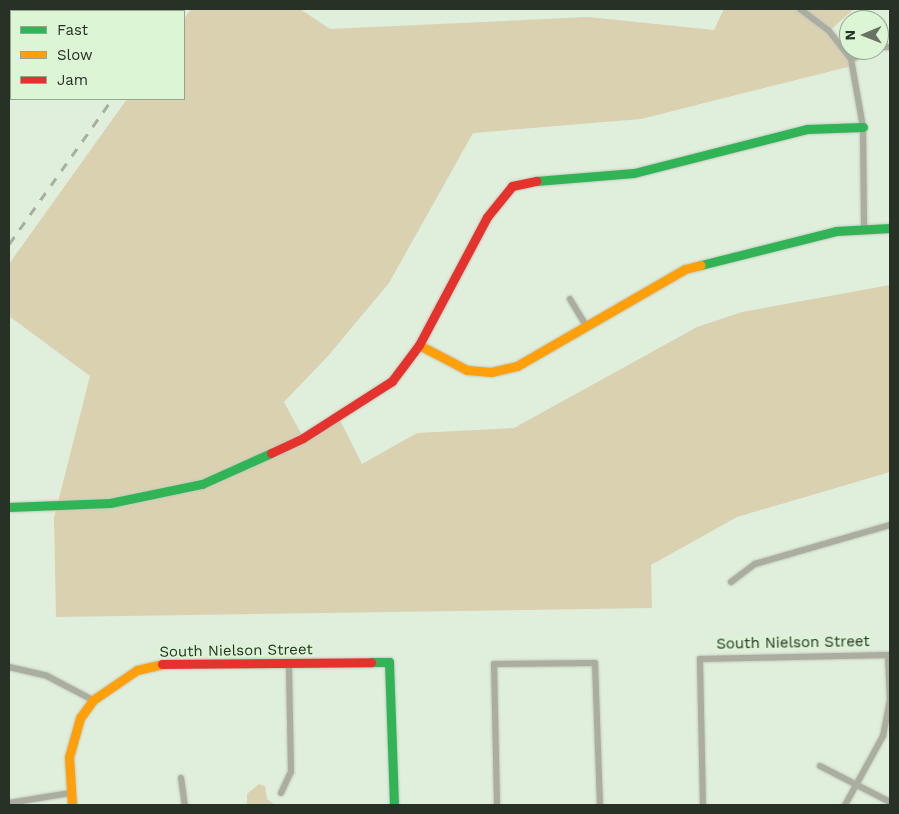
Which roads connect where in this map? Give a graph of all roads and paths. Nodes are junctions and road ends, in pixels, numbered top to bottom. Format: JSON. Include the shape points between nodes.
{"nodes":[{"id":1,"x":800,"y":9,"type":"edge"},
{"id":2,"x":839,"y":44,"type":"edge"},
{"id":3,"x":851,"y":60,"type":"edge"},
{"id":4,"x":863,"y":127,"type":"junction"},
{"id":5,"x":864,"y":228,"type":"junction"},
{"id":6,"x":890,"y":228,"type":"edge"},
{"id":7,"x":570,"y":299,"type":"dead end"},
{"id":8,"x":586,"y":326,"type":"junction"},
{"id":9,"x":419,"y":345,"type":"junction"},
{"id":10,"x":9,"y":507,"type":"edge"},
{"id":11,"x":890,"y":526,"type":"edge"},
{"id":12,"x":731,"y":582,"type":"dead end"},
{"id":13,"x":289,"y":664,"type":"junction"},
{"id":14,"x":9,"y":667,"type":"edge"},
{"id":15,"x":93,"y":700,"type":"junction"},
{"id":16,"x":820,"y":766,"type":"dead end"},
{"id":17,"x":182,"y":778,"type":"dead end"},
{"id":18,"x":858,"y":784,"type":"junction"},
{"id":19,"x":70,"y":793,"type":"junction"},
{"id":20,"x":281,"y":793,"type":"dead end"},
{"id":21,"x":890,"y":802,"type":"edge"},
{"id":22,"x":9,"y":803,"type":"edge"},
{"id":23,"x":72,"y":805,"type":"edge"},
{"id":24,"x":185,"y":805,"type":"edge"},
{"id":25,"x":394,"y":805,"type":"edge"},
{"id":26,"x":497,"y":805,"type":"edge"},
{"id":27,"x":600,"y":805,"type":"edge"},
{"id":28,"x":703,"y":805,"type":"edge"},
{"id":29,"x":845,"y":805,"type":"edge"}],
"edges":[{"from":1,"to":2,"type":"street","via":[[828,31]]},
{"from":3,"to":4,"type":"street"},
{"from":4,"to":5,"type":"street"},
{"from":4,"to":9,"type":"street","via":[[806,129],[634,173],[548,178],[512,186],[487,217]]},
{"from":5,"to":6,"type":"street"},
{"from":5,"to":8,"type":"street","via":[[836,231],[685,269]]},
{"from":7,"to":8,"type":"street"},
{"from":8,"to":9,"type":"street","via":[[517,366],[491,372],[466,370]]},
{"from":9,"to":10,"type":"street","via":[[392,381],[303,438],[202,484],[110,503]]},
{"from":11,"to":12,"type":"street","via":[[755,564]]},
{"from":13,"to":15,"type":"street","name":"South Nielson Street","via":[[155,664],[121,678]]},
{"from":13,"to":20,"type":"street","via":[[291,772]]},
{"from":13,"to":25,"type":"street","name":"South Nielson Street","via":[[389,662]]},
{"from":14,"to":15,"type":"street","via":[[47,676]]},
{"from":15,"to":19,"type":"street","name":"South Nielson Street","via":[[80,718],[68,757]]},
{"from":16,"to":18,"type":"street"},
{"from":17,"to":24,"type":"street"},
{"from":18,"to":21,"type":"street"},
{"from":18,"to":28,"type":"street","name":"South Nielson Street","via":[[883,736],[887,717],[888,655],[700,659]]},
{"from":18,"to":29,"type":"street"},
{"from":19,"to":22,"type":"street"},
{"from":19,"to":23,"type":"street","name":"South Nielson Street"},
{"from":26,"to":27,"type":"street","via":[[494,664],[595,662]]}]}
